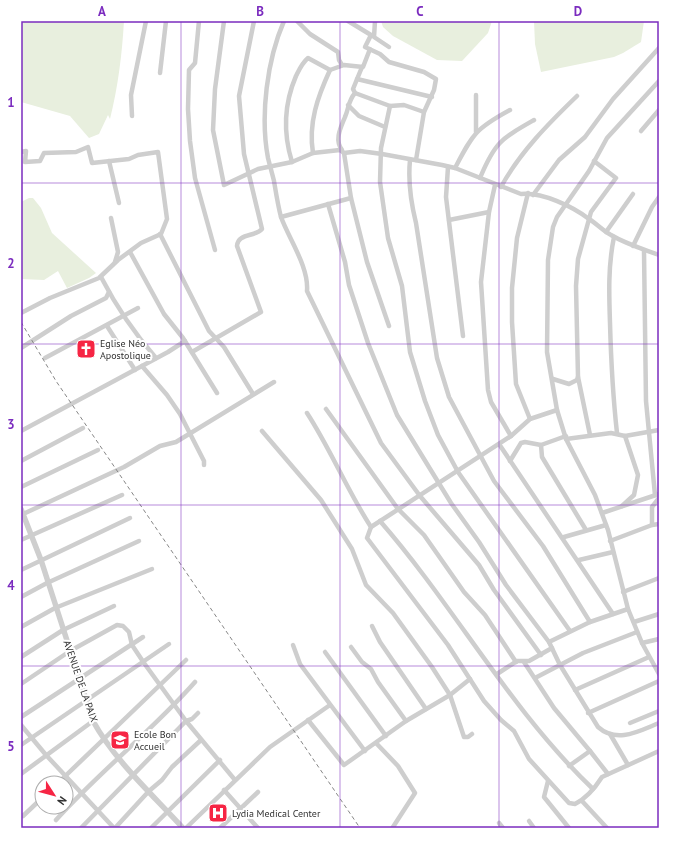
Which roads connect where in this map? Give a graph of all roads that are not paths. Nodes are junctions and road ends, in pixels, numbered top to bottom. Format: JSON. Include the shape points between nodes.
{"nodes":[{"id":1,"x":146,"y":21,"type":"edge"},
{"id":2,"x":166,"y":21,"type":"edge"},
{"id":3,"x":198,"y":21,"type":"edge"},
{"id":4,"x":224,"y":21,"type":"edge"},
{"id":5,"x":254,"y":21,"type":"edge"},
{"id":6,"x":284,"y":21,"type":"edge"},
{"id":7,"x":297,"y":21,"type":"edge"},
{"id":8,"x":348,"y":21,"type":"edge"},
{"id":9,"x":375,"y":21,"type":"edge"},
{"id":10,"x":373,"y":36,"type":"junction"},
{"id":11,"x":389,"y":47,"type":"dead end"},
{"id":12,"x":659,"y":48,"type":"edge"},
{"id":13,"x":370,"y":49,"type":"junction"},
{"id":14,"x":342,"y":65,"type":"junction"},
{"id":15,"x":362,"y":67,"type":"junction"},
{"id":16,"x":330,"y":70,"type":"junction"},
{"id":17,"x":160,"y":73,"type":"dead end"},
{"id":18,"x":357,"y":79,"type":"junction"},
{"id":19,"x":659,"y":81,"type":"edge"},
{"id":20,"x":354,"y":93,"type":"junction"},
{"id":21,"x":476,"y":95,"type":"dead end"},
{"id":22,"x":432,"y":96,"type":"junction"},
{"id":23,"x":577,"y":96,"type":"dead end"},
{"id":24,"x":348,"y":105,"type":"junction"},
{"id":25,"x":390,"y":106,"type":"junction"},
{"id":26,"x":510,"y":110,"type":"dead end"},
{"id":27,"x":659,"y":110,"type":"edge"},
{"id":28,"x":424,"y":112,"type":"junction"},
{"id":29,"x":346,"y":113,"type":"junction"},
{"id":30,"x":132,"y":116,"type":"dead end"},
{"id":31,"x":359,"y":116,"type":"junction"},
{"id":32,"x":534,"y":120,"type":"dead end"},
{"id":33,"x":385,"y":127,"type":"junction"},
{"id":34,"x":641,"y":131,"type":"dead end"},
{"id":35,"x":472,"y":137,"type":"junction"},
{"id":36,"x":343,"y":151,"type":"junction"},
{"id":37,"x":21,"y":152,"type":"edge"},
{"id":38,"x":313,"y":153,"type":"junction"},
{"id":39,"x":382,"y":154,"type":"junction"},
{"id":40,"x":413,"y":160,"type":"junction"},
{"id":41,"x":109,"y":161,"type":"junction"},
{"id":42,"x":594,"y":161,"type":"junction"},
{"id":43,"x":292,"y":162,"type":"junction"},
{"id":44,"x":271,"y":166,"type":"junction"},
{"id":45,"x":448,"y":167,"type":"junction"},
{"id":46,"x":455,"y":168,"type":"junction"},
{"id":47,"x":249,"y":174,"type":"junction"},
{"id":48,"x":480,"y":178,"type":"junction"},
{"id":49,"x":495,"y":185,"type":"junction"},
{"id":50,"x":501,"y":187,"type":"junction"},
{"id":51,"x":531,"y":194,"type":"junction"},
{"id":52,"x":633,"y":194,"type":"dead end"},
{"id":53,"x":659,"y":197,"type":"edge"},
{"id":54,"x":351,"y":198,"type":"junction"},
{"id":55,"x":119,"y":203,"type":"dead end"},
{"id":56,"x":328,"y":204,"type":"junction"},
{"id":57,"x":566,"y":204,"type":"junction"},
{"id":58,"x":489,"y":212,"type":"junction"},
{"id":59,"x":281,"y":217,"type":"junction"},
{"id":60,"x":111,"y":218,"type":"dead end"},
{"id":61,"x":589,"y":218,"type":"junction"},
{"id":62,"x":449,"y":220,"type":"junction"},
{"id":63,"x":606,"y":232,"type":"junction"},
{"id":64,"x":160,"y":234,"type":"junction"},
{"id":65,"x":614,"y":237,"type":"junction"},
{"id":66,"x":633,"y":246,"type":"junction"},
{"id":67,"x":215,"y":250,"type":"dead end"},
{"id":68,"x":644,"y":251,"type":"junction"},
{"id":69,"x":130,"y":252,"type":"junction"},
{"id":70,"x":659,"y":255,"type":"edge"},
{"id":71,"x":114,"y":263,"type":"junction"},
{"id":72,"x":101,"y":277,"type":"junction"},
{"id":73,"x":109,"y":292,"type":"junction"},
{"id":74,"x":138,"y":308,"type":"dead end"},
{"id":75,"x":21,"y":313,"type":"edge"},
{"id":76,"x":124,"y":315,"type":"junction"},
{"id":77,"x":107,"y":326,"type":"junction"},
{"id":78,"x":389,"y":326,"type":"dead end"},
{"id":79,"x":463,"y":336,"type":"dead end"},
{"id":80,"x":216,"y":339,"type":"junction"},
{"id":81,"x":185,"y":341,"type":"junction"},
{"id":82,"x":21,"y":348,"type":"edge"},
{"id":83,"x":192,"y":352,"type":"junction"},
{"id":84,"x":45,"y":358,"type":"dead end"},
{"id":85,"x":156,"y":358,"type":"junction"},
{"id":86,"x":142,"y":366,"type":"junction"},
{"id":87,"x":135,"y":370,"type":"junction"},
{"id":88,"x":578,"y":377,"type":"junction"},
{"id":89,"x":553,"y":379,"type":"junction"},
{"id":90,"x":274,"y":382,"type":"dead end"},
{"id":91,"x":217,"y":393,"type":"dead end"},
{"id":92,"x":253,"y":394,"type":"junction"},
{"id":93,"x":326,"y":409,"type":"dead end"},
{"id":94,"x":557,"y":410,"type":"junction"},
{"id":95,"x":307,"y":413,"type":"dead end"},
{"id":96,"x":530,"y":419,"type":"junction"},
{"id":97,"x":83,"y":428,"type":"dead end"},
{"id":98,"x":659,"y":430,"type":"edge"},
{"id":99,"x":21,"y":431,"type":"edge"},
{"id":100,"x":262,"y":431,"type":"dead end"},
{"id":101,"x":648,"y":432,"type":"junction"},
{"id":102,"x":190,"y":433,"type":"junction"},
{"id":103,"x":617,"y":433,"type":"junction"},
{"id":104,"x":590,"y":435,"type":"junction"},
{"id":105,"x":511,"y":436,"type":"junction"},
{"id":106,"x":625,"y":436,"type":"junction"},
{"id":107,"x":566,"y":437,"type":"junction"},
{"id":108,"x":499,"y":444,"type":"junction"},
{"id":109,"x":541,"y":445,"type":"junction"},
{"id":110,"x":98,"y":450,"type":"dead end"},
{"id":111,"x":479,"y":456,"type":"junction"},
{"id":112,"x":21,"y":461,"type":"edge"},
{"id":113,"x":510,"y":461,"type":"junction"},
{"id":114,"x":204,"y":465,"type":"dead end"},
{"id":115,"x":457,"y":471,"type":"junction"},
{"id":116,"x":440,"y":483,"type":"junction"},
{"id":117,"x":21,"y":487,"type":"edge"},
{"id":118,"x":122,"y":494,"type":"dead end"},
{"id":119,"x":658,"y":495,"type":"edge"},
{"id":120,"x":420,"y":496,"type":"junction"},
{"id":121,"x":622,"y":506,"type":"junction"},
{"id":122,"x":398,"y":509,"type":"junction"},
{"id":123,"x":22,"y":513,"type":"edge"},
{"id":124,"x":602,"y":513,"type":"junction"},
{"id":125,"x":130,"y":518,"type":"dead end"},
{"id":126,"x":380,"y":521,"type":"junction"},
{"id":127,"x":659,"y":524,"type":"edge"},
{"id":128,"x":606,"y":525,"type":"junction"},
{"id":129,"x":652,"y":525,"type":"junction"},
{"id":130,"x":371,"y":527,"type":"junction"},
{"id":131,"x":586,"y":530,"type":"junction"},
{"id":132,"x":30,"y":534,"type":"junction"},
{"id":133,"x":564,"y":537,"type":"junction"},
{"id":134,"x":21,"y":540,"type":"edge"},
{"id":135,"x":139,"y":540,"type":"dead end"},
{"id":136,"x":610,"y":541,"type":"junction"},
{"id":137,"x":612,"y":552,"type":"junction"},
{"id":138,"x":41,"y":560,"type":"junction"},
{"id":139,"x":579,"y":560,"type":"junction"},
{"id":140,"x":152,"y":569,"type":"dead end"},
{"id":141,"x":21,"y":570,"type":"edge"},
{"id":142,"x":659,"y":578,"type":"edge"},
{"id":143,"x":47,"y":583,"type":"junction"},
{"id":144,"x":624,"y":592,"type":"junction"},
{"id":145,"x":21,"y":597,"type":"edge"},
{"id":146,"x":114,"y":606,"type":"dead end"},
{"id":147,"x":55,"y":608,"type":"junction"},
{"id":148,"x":628,"y":609,"type":"junction"},
{"id":149,"x":613,"y":614,"type":"junction"},
{"id":150,"x":659,"y":614,"type":"edge"},
{"id":151,"x":590,"y":622,"type":"junction"},
{"id":152,"x":634,"y":622,"type":"junction"},
{"id":153,"x":372,"y":626,"type":"dead end"},
{"id":154,"x":21,"y":627,"type":"edge"},
{"id":155,"x":63,"y":630,"type":"junction"},
{"id":156,"x":570,"y":631,"type":"junction"},
{"id":157,"x":637,"y":632,"type":"junction"},
{"id":158,"x":143,"y":637,"type":"dead end"},
{"id":159,"x":659,"y":639,"type":"edge"},
{"id":160,"x":549,"y":642,"type":"junction"},
{"id":161,"x":642,"y":643,"type":"junction"},
{"id":162,"x":169,"y":644,"type":"dead end"},
{"id":163,"x":293,"y":645,"type":"dead end"},
{"id":164,"x":132,"y":646,"type":"junction"},
{"id":165,"x":351,"y":647,"type":"dead end"},
{"id":166,"x":552,"y":648,"type":"junction"},
{"id":167,"x":70,"y":651,"type":"junction"},
{"id":168,"x":325,"y":652,"type":"dead end"},
{"id":169,"x":541,"y":655,"type":"junction"},
{"id":170,"x":21,"y":657,"type":"edge"},
{"id":171,"x":649,"y":657,"type":"junction"},
{"id":172,"x":186,"y":660,"type":"dead end"},
{"id":173,"x":516,"y":662,"type":"junction"},
{"id":174,"x":524,"y":662,"type":"junction"},
{"id":175,"x":144,"y":663,"type":"junction"},
{"id":176,"x":560,"y":665,"type":"junction"},
{"id":177,"x":659,"y":673,"type":"edge"},
{"id":178,"x":497,"y":674,"type":"junction"},
{"id":179,"x":80,"y":677,"type":"junction"},
{"id":180,"x":535,"y":678,"type":"junction"},
{"id":181,"x":470,"y":679,"type":"junction"},
{"id":182,"x":659,"y":681,"type":"edge"},
{"id":183,"x":195,"y":682,"type":"dead end"},
{"id":184,"x":21,"y":684,"type":"edge"},
{"id":185,"x":160,"y":684,"type":"junction"},
{"id":186,"x":575,"y":690,"type":"junction"},
{"id":187,"x":450,"y":696,"type":"junction"},
{"id":188,"x":86,"y":702,"type":"junction"},
{"id":189,"x":175,"y":705,"type":"junction"},
{"id":190,"x":330,"y":706,"type":"junction"},
{"id":191,"x":426,"y":709,"type":"junction"},
{"id":192,"x":659,"y":711,"type":"edge"},
{"id":193,"x":198,"y":713,"type":"dead end"},
{"id":194,"x":588,"y":713,"type":"junction"},
{"id":195,"x":21,"y":717,"type":"edge"},
{"id":196,"x":308,"y":720,"type":"junction"},
{"id":197,"x":94,"y":721,"type":"junction"},
{"id":198,"x":186,"y":721,"type":"junction"},
{"id":199,"x":406,"y":721,"type":"junction"},
{"id":200,"x":630,"y":723,"type":"dead end"},
{"id":201,"x":659,"y":723,"type":"edge"},
{"id":202,"x":21,"y":725,"type":"edge"},
{"id":203,"x":472,"y":734,"type":"dead end"},
{"id":204,"x":610,"y":734,"type":"junction"},
{"id":205,"x":386,"y":736,"type":"junction"},
{"id":206,"x":31,"y":737,"type":"junction"},
{"id":207,"x":103,"y":739,"type":"junction"},
{"id":208,"x":201,"y":740,"type":"junction"},
{"id":209,"x":376,"y":743,"type":"junction"},
{"id":210,"x":21,"y":746,"type":"edge"},
{"id":211,"x":364,"y":751,"type":"junction"},
{"id":212,"x":590,"y":751,"type":"junction"},
{"id":213,"x":659,"y":751,"type":"edge"},
{"id":214,"x":46,"y":755,"type":"junction"},
{"id":215,"x":119,"y":758,"type":"junction"},
{"id":216,"x":220,"y":760,"type":"junction"},
{"id":217,"x":628,"y":765,"type":"junction"},
{"id":218,"x":569,"y":766,"type":"junction"},
{"id":219,"x":133,"y":773,"type":"junction"},
{"id":220,"x":21,"y":774,"type":"edge"},
{"id":221,"x":608,"y":774,"type":"junction"},
{"id":222,"x":65,"y":775,"type":"edge"},
{"id":223,"x":67,"y":775,"type":"edge"},
{"id":224,"x":235,"y":780,"type":"junction"},
{"id":225,"x":548,"y":781,"type":"junction"},
{"id":226,"x":74,"y":785,"type":"edge"},
{"id":227,"x":593,"y":789,"type":"junction"},
{"id":228,"x":224,"y":790,"type":"junction"},
{"id":229,"x":149,"y":791,"type":"junction"},
{"id":230,"x":81,"y":792,"type":"junction"},
{"id":231,"x":258,"y":792,"type":"dead end"},
{"id":232,"x":582,"y":801,"type":"junction"},
{"id":233,"x":34,"y":806,"type":"edge"},
{"id":234,"x":241,"y":809,"type":"junction"},
{"id":235,"x":167,"y":810,"type":"junction"},
{"id":236,"x":98,"y":811,"type":"junction"},
{"id":237,"x":23,"y":816,"type":"dead end"},
{"id":238,"x":56,"y":820,"type":"dead end"},
{"id":239,"x":529,"y":821,"type":"dead end"},
{"id":240,"x":499,"y":823,"type":"dead end"},
{"id":241,"x":393,"y":827,"type":"dead end"},
{"id":242,"x":81,"y":828,"type":"edge"},
{"id":243,"x":114,"y":828,"type":"edge"},
{"id":244,"x":151,"y":828,"type":"edge"},
{"id":245,"x":184,"y":828,"type":"edge"},
{"id":246,"x":220,"y":828,"type":"edge"},
{"id":247,"x":257,"y":828,"type":"edge"},
{"id":248,"x":503,"y":828,"type":"edge"},
{"id":249,"x":534,"y":828,"type":"edge"},
{"id":250,"x":569,"y":828,"type":"edge"},
{"id":251,"x":607,"y":828,"type":"edge"}],
"edges":[{"from":1,"to":30,"type":"street","via":[[131,95]]},
{"from":2,"to":17,"type":"street"},
{"from":3,"to":67,"type":"street","via":[[195,62],[189,70],[188,109],[195,178]]},
{"from":4,"to":47,"type":"street","via":[[215,89],[213,130],[224,184]]},
{"from":5,"to":47,"type":"street","via":[[239,96],[244,154]]},
{"from":6,"to":44,"type":"street","via":[[267,83],[266,129]]},
{"from":7,"to":14,"type":"street","via":[[310,34],[338,52],[338,60]]},
{"from":8,"to":10,"type":"street"},
{"from":9,"to":10,"type":"street"},
{"from":10,"to":11,"type":"street"},
{"from":10,"to":13,"type":"street","via":[[365,47]]},
{"from":12,"to":51,"type":"street","via":[[613,100],[585,137],[563,155]]},
{"from":13,"to":15,"type":"street"},
{"from":13,"to":22,"type":"street","via":[[389,62],[434,77],[436,79]]},
{"from":14,"to":15,"type":"street"},
{"from":14,"to":16,"type":"street"},
{"from":15,"to":18,"type":"street"},
{"from":16,"to":38,"type":"street","via":[[315,110],[311,130]]},
{"from":16,"to":43,"type":"street","via":[[308,58],[290,89],[286,108],[286,130]]},
{"from":18,"to":20,"type":"street","via":[[352,89]]},
{"from":18,"to":22,"type":"street"},
{"from":19,"to":42,"type":"street","via":[[607,138]]},
{"from":20,"to":24,"type":"street"},
{"from":20,"to":25,"type":"street"},
{"from":21,"to":35,"type":"street","via":[[476,131]]},
{"from":22,"to":28,"type":"street"},
{"from":23,"to":50,"type":"street","via":[[539,135]]},
{"from":24,"to":29,"type":"street"},
{"from":24,"to":31,"type":"street"},
{"from":25,"to":28,"type":"street","via":[[404,105]]},
{"from":25,"to":33,"type":"street"},
{"from":26,"to":35,"type":"street","via":[[487,122]]},
{"from":27,"to":34,"type":"street"},
{"from":28,"to":40,"type":"street"},
{"from":29,"to":31,"type":"street"},
{"from":29,"to":36,"type":"street","via":[[339,127],[339,146]]},
{"from":31,"to":33,"type":"street"},
{"from":32,"to":48,"type":"street","via":[[497,145]]},
{"from":33,"to":39,"type":"street"},
{"from":35,"to":46,"type":"street"},
{"from":36,"to":38,"type":"street"},
{"from":36,"to":39,"type":"street"},
{"from":36,"to":54,"type":"street"},
{"from":37,"to":41,"type":"street","via":[[26,151],[26,162],[40,161],[44,153],[76,152],[86,147],[92,163]]},
{"from":38,"to":43,"type":"street"},
{"from":39,"to":40,"type":"street"},
{"from":39,"to":115,"type":"street","via":[[379,172],[381,194],[388,238],[402,286],[411,358],[438,435]]},
{"from":40,"to":45,"type":"street"},
{"from":40,"to":111,"type":"street","via":[[409,171],[412,209],[437,358],[449,397]]},
{"from":41,"to":55,"type":"street"},
{"from":41,"to":64,"type":"street","via":[[160,153],[167,219]]},
{"from":42,"to":57,"type":"street"},
{"from":42,"to":61,"type":"street","via":[[616,178]]},
{"from":43,"to":44,"type":"street"},
{"from":44,"to":47,"type":"street"},
{"from":44,"to":59,"type":"street"},
{"from":45,"to":46,"type":"street"},
{"from":45,"to":62,"type":"street","via":[[445,190]]},
{"from":46,"to":48,"type":"street"},
{"from":47,"to":80,"type":"street","via":[[262,229],[239,239],[237,246],[261,312]]},
{"from":48,"to":49,"type":"street"},
{"from":49,"to":50,"type":"street"},
{"from":49,"to":58,"type":"street"},
{"from":50,"to":51,"type":"street","via":[[521,194]]},
{"from":51,"to":57,"type":"street"},
{"from":51,"to":96,"type":"street","via":[[517,238],[512,288],[516,384]]},
{"from":52,"to":63,"type":"street"},
{"from":53,"to":66,"type":"street"},
{"from":54,"to":56,"type":"street"},
{"from":54,"to":78,"type":"street","via":[[367,262]]},
{"from":56,"to":59,"type":"street"},
{"from":56,"to":116,"type":"street","via":[[356,308],[383,382],[397,415]]},
{"from":57,"to":61,"type":"street"},
{"from":57,"to":89,"type":"street","via":[[553,227],[548,260],[547,352]]},
{"from":58,"to":62,"type":"street"},
{"from":58,"to":105,"type":"street","via":[[482,282],[488,390],[494,408]]},
{"from":59,"to":120,"type":"street","via":[[297,252],[307,291],[354,389],[381,443]]},
{"from":60,"to":71,"type":"street","via":[[118,252]]},
{"from":61,"to":63,"type":"street"},
{"from":61,"to":88,"type":"street","via":[[578,259],[576,286]]},
{"from":62,"to":79,"type":"street"},
{"from":63,"to":65,"type":"street"},
{"from":64,"to":69,"type":"street","via":[[141,243]]},
{"from":64,"to":80,"type":"street","via":[[209,331]]},
{"from":65,"to":66,"type":"street"},
{"from":65,"to":103,"type":"street","via":[[609,279]]},
{"from":66,"to":68,"type":"street"},
{"from":68,"to":70,"type":"street"},
{"from":68,"to":101,"type":"street"},
{"from":69,"to":71,"type":"street"},
{"from":69,"to":81,"type":"street","via":[[164,314]]},
{"from":71,"to":72,"type":"street"},
{"from":72,"to":73,"type":"street"},
{"from":72,"to":75,"type":"street"},
{"from":73,"to":76,"type":"street"},
{"from":73,"to":82,"type":"street","via":[[106,298],[71,316]]},
{"from":74,"to":76,"type":"street"},
{"from":76,"to":77,"type":"street"},
{"from":76,"to":85,"type":"street","via":[[143,344]]},
{"from":77,"to":84,"type":"street"},
{"from":77,"to":87,"type":"street"},
{"from":80,"to":83,"type":"street"},
{"from":80,"to":92,"type":"street","via":[[224,347]]},
{"from":81,"to":83,"type":"street"},
{"from":81,"to":85,"type":"street"},
{"from":83,"to":91,"type":"street"},
{"from":85,"to":86,"type":"street"},
{"from":86,"to":87,"type":"street"},
{"from":86,"to":102,"type":"street","via":[[167,395]]},
{"from":87,"to":99,"type":"street"},
{"from":88,"to":89,"type":"street","via":[[569,384]]},
{"from":88,"to":104,"type":"street"},
{"from":89,"to":94,"type":"street"},
{"from":90,"to":92,"type":"street"},
{"from":92,"to":102,"type":"street"},
{"from":93,"to":122,"type":"street"},
{"from":94,"to":96,"type":"street"},
{"from":94,"to":107,"type":"street"},
{"from":95,"to":130,"type":"street","via":[[324,439]]},
{"from":96,"to":105,"type":"street"},
{"from":97,"to":112,"type":"street"},
{"from":98,"to":101,"type":"street"},
{"from":100,"to":187,"type":"street","via":[[321,500],[352,549],[366,584],[393,613]]},
{"from":101,"to":106,"type":"street"},
{"from":101,"to":119,"type":"street"},
{"from":102,"to":114,"type":"street"},
{"from":102,"to":123,"type":"street","via":[[176,442],[160,446],[124,467]]},
{"from":103,"to":104,"type":"street"},
{"from":103,"to":106,"type":"street"},
{"from":104,"to":107,"type":"street"},
{"from":105,"to":108,"type":"street"},
{"from":106,"to":121,"type":"street","via":[[638,475],[634,495]]},
{"from":107,"to":109,"type":"street"},
{"from":107,"to":124,"type":"street"},
{"from":108,"to":111,"type":"street"},
{"from":108,"to":113,"type":"street"},
{"from":109,"to":113,"type":"street","via":[[521,443]]},
{"from":109,"to":131,"type":"street","via":[[542,457]]},
{"from":110,"to":117,"type":"street"},
{"from":111,"to":115,"type":"street"},
{"from":111,"to":151,"type":"street","via":[[494,481],[544,546]]},
{"from":113,"to":133,"type":"street"},
{"from":115,"to":116,"type":"street"},
{"from":115,"to":156,"type":"street"},
{"from":116,"to":120,"type":"street"},
{"from":116,"to":160,"type":"street","via":[[450,503],[506,585]]},
{"from":118,"to":132,"type":"street"},
{"from":119,"to":121,"type":"street"},
{"from":119,"to":129,"type":"street","via":[[652,509]]},
{"from":120,"to":122,"type":"street"},
{"from":120,"to":169,"type":"street","via":[[479,565]]},
{"from":121,"to":124,"type":"street"},
{"from":122,"to":126,"type":"street"},
{"from":122,"to":173,"type":"street","via":[[424,536],[464,592],[485,615]]},
{"from":123,"to":132,"type":"street","name":"AVENUE DE LA PAIX"},
{"from":124,"to":128,"type":"street"},
{"from":125,"to":138,"type":"street"},
{"from":126,"to":130,"type":"street"},
{"from":126,"to":178,"type":"street"},
{"from":127,"to":129,"type":"street"},
{"from":128,"to":131,"type":"street"},
{"from":128,"to":136,"type":"street"},
{"from":129,"to":136,"type":"street"},
{"from":130,"to":181,"type":"street","via":[[367,538],[448,645]]},
{"from":131,"to":133,"type":"street"},
{"from":132,"to":134,"type":"street"},
{"from":132,"to":138,"type":"street","name":"AVENUE DE LA PAIX"},
{"from":133,"to":139,"type":"street"},
{"from":135,"to":143,"type":"street"},
{"from":136,"to":137,"type":"street"},
{"from":137,"to":139,"type":"street"},
{"from":137,"to":144,"type":"street"},
{"from":138,"to":141,"type":"street"},
{"from":138,"to":143,"type":"street","name":"AVENUE DE LA PAIX"},
{"from":139,"to":149,"type":"street"},
{"from":140,"to":147,"type":"street"},
{"from":142,"to":144,"type":"street"},
{"from":143,"to":145,"type":"street"},
{"from":143,"to":147,"type":"street","name":"AVENUE DE LA PAIX"},
{"from":144,"to":148,"type":"street"},
{"from":146,"to":155,"type":"street"},
{"from":147,"to":154,"type":"street"},
{"from":147,"to":155,"type":"street","name":"AVENUE DE LA PAIX"},
{"from":148,"to":149,"type":"street"},
{"from":148,"to":152,"type":"street"},
{"from":149,"to":151,"type":"street"},
{"from":150,"to":152,"type":"street"},
{"from":151,"to":156,"type":"street"},
{"from":152,"to":157,"type":"street"},
{"from":153,"to":191,"type":"street","via":[[380,642]]},
{"from":155,"to":167,"type":"street","name":"AVENUE DE LA PAIX"},
{"from":155,"to":170,"type":"street"},
{"from":156,"to":160,"type":"street"},
{"from":157,"to":161,"type":"street"},
{"from":157,"to":176,"type":"street"},
{"from":158,"to":164,"type":"street"},
{"from":159,"to":161,"type":"street"},
{"from":160,"to":166,"type":"street"},
{"from":161,"to":171,"type":"street"},
{"from":162,"to":175,"type":"street"},
{"from":163,"to":190,"type":"street","via":[[300,664]]},
{"from":164,"to":167,"type":"street","via":[[129,632],[123,626],[117,625]]},
{"from":164,"to":175,"type":"street"},
{"from":164,"to":179,"type":"street"},
{"from":165,"to":199,"type":"street","via":[[371,669]]},
{"from":166,"to":169,"type":"street"},
{"from":166,"to":176,"type":"street"},
{"from":167,"to":179,"type":"street","name":"AVENUE DE LA PAIX"},
{"from":167,"to":184,"type":"street"},
{"from":168,"to":205,"type":"street"},
{"from":169,"to":174,"type":"street"},
{"from":171,"to":177,"type":"street"},
{"from":171,"to":186,"type":"street"},
{"from":172,"to":185,"type":"street"},
{"from":173,"to":174,"type":"street"},
{"from":173,"to":178,"type":"street"},
{"from":174,"to":180,"type":"street"},
{"from":175,"to":185,"type":"street"},
{"from":175,"to":188,"type":"street"},
{"from":176,"to":180,"type":"street"},
{"from":176,"to":186,"type":"street"},
{"from":178,"to":218,"type":"street","via":[[530,721]]},
{"from":179,"to":188,"type":"street","name":"AVENUE DE LA PAIX"},
{"from":179,"to":195,"type":"street"},
{"from":180,"to":212,"type":"street","via":[[557,713]]},
{"from":181,"to":187,"type":"street"},
{"from":181,"to":225,"type":"street","via":[[486,704],[518,736],[529,759]]},
{"from":182,"to":194,"type":"street"},
{"from":183,"to":189,"type":"street"},
{"from":185,"to":189,"type":"street"},
{"from":185,"to":207,"type":"street"},
{"from":186,"to":194,"type":"street"},
{"from":187,"to":191,"type":"street"},
{"from":187,"to":203,"type":"street","via":[[464,737]]},
{"from":188,"to":197,"type":"street","name":"AVENUE DE LA PAIX"},
{"from":188,"to":206,"type":"street"},
{"from":189,"to":198,"type":"street"},
{"from":189,"to":215,"type":"street"},
{"from":190,"to":196,"type":"street"},
{"from":190,"to":211,"type":"street"},
{"from":191,"to":199,"type":"street"},
{"from":192,"to":200,"type":"street"},
{"from":193,"to":198,"type":"street"},
{"from":194,"to":204,"type":"street","via":[[598,727]]},
{"from":196,"to":211,"type":"street","via":[[343,765]]},
{"from":196,"to":224,"type":"street","via":[[274,744]]},
{"from":197,"to":207,"type":"street","name":"AVENUE DE LA PAIX"},
{"from":197,"to":214,"type":"street"},
{"from":198,"to":208,"type":"street"},
{"from":198,"to":219,"type":"street"},
{"from":199,"to":205,"type":"street"},
{"from":201,"to":204,"type":"street","via":[[624,736]]},
{"from":202,"to":206,"type":"street"},
{"from":204,"to":217,"type":"street"},
{"from":205,"to":209,"type":"street"},
{"from":206,"to":210,"type":"street"},
{"from":206,"to":214,"type":"street"},
{"from":207,"to":215,"type":"street","name":"AVENUE DE LA PAIX"},
{"from":207,"to":223,"type":"street"},
{"from":208,"to":216,"type":"street"},
{"from":208,"to":229,"type":"street"},
{"from":209,"to":211,"type":"street"},
{"from":209,"to":241,"type":"street","via":[[398,766],[415,794]]},
{"from":212,"to":218,"type":"street"},
{"from":212,"to":221,"type":"street"},
{"from":213,"to":217,"type":"street"},
{"from":214,"to":220,"type":"street"},
{"from":214,"to":222,"type":"street"},
{"from":215,"to":219,"type":"street","name":"AVENUE DE LA PAIX"},
{"from":215,"to":230,"type":"street"},
{"from":216,"to":224,"type":"street"},
{"from":216,"to":235,"type":"street"},
{"from":217,"to":221,"type":"street"},
{"from":218,"to":227,"type":"street"},
{"from":219,"to":229,"type":"street","name":"AVENUE DE LA PAIX"},
{"from":219,"to":236,"type":"street"},
{"from":221,"to":227,"type":"street","via":[[602,777]]},
{"from":224,"to":228,"type":"street"},
{"from":225,"to":232,"type":"street","via":[[570,804]]},
{"from":225,"to":250,"type":"street","via":[[544,797]]},
{"from":226,"to":230,"type":"street"},
{"from":227,"to":232,"type":"street"},
{"from":228,"to":234,"type":"street"},
{"from":228,"to":245,"type":"street"},
{"from":229,"to":235,"type":"street","name":"AVENUE DE LA PAIX"},
{"from":229,"to":243,"type":"street"},
{"from":230,"to":236,"type":"street"},
{"from":230,"to":238,"type":"street"},
{"from":231,"to":234,"type":"street"},
{"from":232,"to":251,"type":"street"},
{"from":233,"to":237,"type":"street"},
{"from":234,"to":246,"type":"street"},
{"from":234,"to":247,"type":"street"},
{"from":235,"to":244,"type":"street"},
{"from":235,"to":245,"type":"street","name":"AVENUE DE LA PAIX"},
{"from":236,"to":242,"type":"street"},
{"from":236,"to":243,"type":"street"},
{"from":239,"to":249,"type":"street"},
{"from":240,"to":248,"type":"street"}]}
